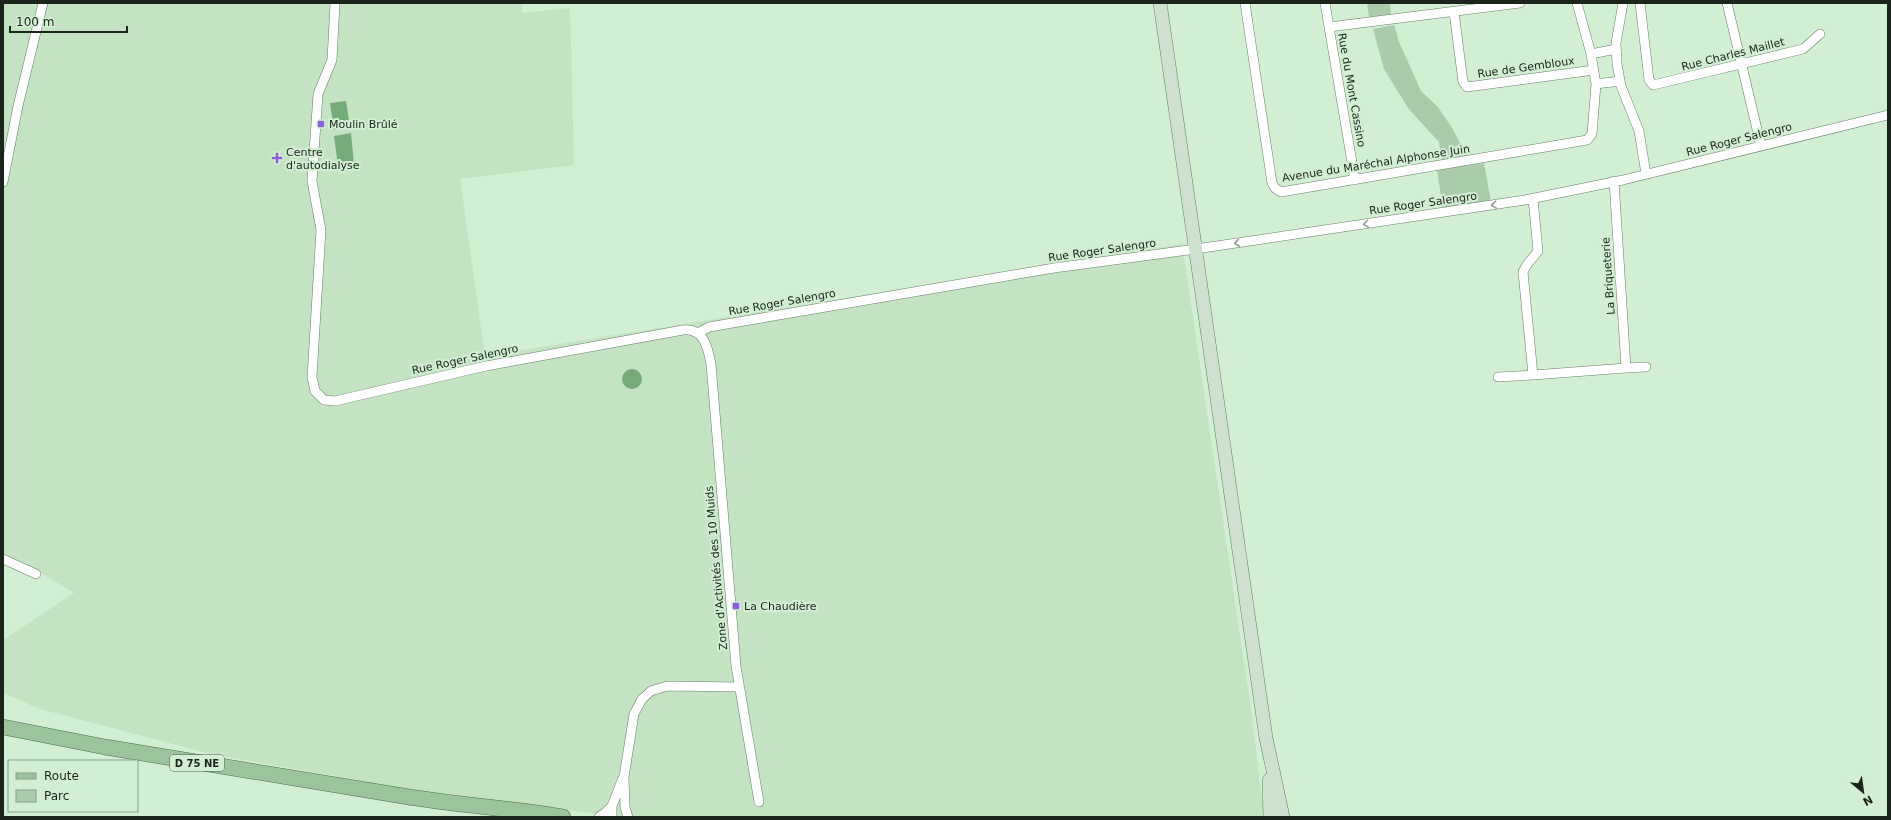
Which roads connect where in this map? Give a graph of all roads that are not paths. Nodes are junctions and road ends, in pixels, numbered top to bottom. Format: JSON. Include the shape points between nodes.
{"nodes":[{"id":1,"x":43,"y":3,"type":"edge"},
{"id":2,"x":335,"y":3,"type":"edge"},
{"id":3,"x":1160,"y":3,"type":"edge"},
{"id":4,"x":1245,"y":3,"type":"edge"},
{"id":5,"x":1325,"y":3,"type":"edge"},
{"id":6,"x":1520,"y":3,"type":"edge"},
{"id":7,"x":1577,"y":3,"type":"edge"},
{"id":8,"x":1623,"y":3,"type":"edge"},
{"id":9,"x":1640,"y":3,"type":"edge"},
{"id":10,"x":1727,"y":3,"type":"edge"},
{"id":11,"x":1454,"y":12,"type":"junction"},
{"id":12,"x":1329,"y":27,"type":"junction"},
{"id":13,"x":1820,"y":34,"type":"dead end"},
{"id":14,"x":1616,"y":49,"type":"junction"},
{"id":15,"x":1591,"y":54,"type":"junction"},
{"id":16,"x":1741,"y":64,"type":"junction"},
{"id":17,"x":1594,"y":70,"type":"junction"},
{"id":18,"x":1620,"y":81,"type":"junction"},
{"id":19,"x":1596,"y":84,"type":"junction"},
{"id":20,"x":1888,"y":115,"type":"edge"},
{"id":21,"x":1761,"y":146,"type":"junction"},
{"id":22,"x":1646,"y":174,"type":"junction"},
{"id":23,"x":1355,"y":180,"type":"junction"},
{"id":24,"x":1614,"y":181,"type":"junction"},
{"id":25,"x":3,"y":182,"type":"edge"},
{"id":26,"x":1533,"y":199,"type":"junction"},
{"id":27,"x":1196,"y":249,"type":"junction"},
{"id":28,"x":698,"y":333,"type":"junction"},
{"id":29,"x":1646,"y":366,"type":"dead end"},
{"id":30,"x":1626,"y":368,"type":"junction"},
{"id":31,"x":1533,"y":375,"type":"junction"},
{"id":32,"x":1498,"y":377,"type":"dead end"},
{"id":33,"x":3,"y":559,"type":"edge"},
{"id":34,"x":36,"y":574,"type":"dead end"},
{"id":35,"x":739,"y":687,"type":"junction"},
{"id":36,"x":3,"y":723,"type":"edge"},
{"id":37,"x":3,"y":727,"type":"edge"},
{"id":38,"x":18,"y":729,"type":"junction"},
{"id":39,"x":1266,"y":738,"type":"junction"},
{"id":40,"x":624,"y":777,"type":"junction"},
{"id":41,"x":759,"y":802,"type":"dead end"},
{"id":42,"x":441,"y":803,"type":"junction"},
{"id":43,"x":612,"y":806,"type":"junction"},
{"id":44,"x":625,"y":807,"type":"junction"},
{"id":45,"x":514,"y":817,"type":"edge"},
{"id":46,"x":563,"y":817,"type":"edge"},
{"id":47,"x":598,"y":817,"type":"edge"},
{"id":48,"x":612,"y":817,"type":"edge"},
{"id":49,"x":623,"y":817,"type":"edge"},
{"id":50,"x":628,"y":817,"type":"edge"},
{"id":51,"x":1270,"y":817,"type":"edge"},
{"id":52,"x":1283,"y":817,"type":"edge"}],
"edges":[{"from":1,"to":25,"type":"street"},
{"from":2,"to":28,"type":"street","name":"Rue Roger Salengro","via":[[332,60],[318,94],[312,181],[321,230],[312,381],[321,399],[331,402],[344,400],[464,371],[686,329]]},
{"from":3,"to":27,"type":"main road"},
{"from":4,"to":23,"type":"street","name":"Avenue du Maréchal Alphonse Juin","via":[[1272,183],[1275,188],[1284,191]]},
{"from":5,"to":12,"type":"street"},
{"from":6,"to":11,"type":"street"},
{"from":7,"to":15,"type":"street"},
{"from":8,"to":14,"type":"street"},
{"from":9,"to":16,"type":"street","name":"Rue Charles Maillet","via":[[1649,80],[1653,85]]},
{"from":10,"to":16,"type":"street"},
{"from":11,"to":12,"type":"street"},
{"from":11,"to":17,"type":"street","name":"Rue de Gembloux","via":[[1463,82],[1467,87]]},
{"from":12,"to":23,"type":"street","name":"Rue du Mont Cassino"},
{"from":13,"to":16,"type":"street","name":"Rue Charles Maillet","via":[[1803,49]]},
{"from":14,"to":15,"type":"street"},
{"from":14,"to":18,"type":"street"},
{"from":15,"to":17,"type":"street","name":"Avenue du Maréchal Alphonse Juin"},
{"from":16,"to":21,"type":"street"},
{"from":17,"to":19,"type":"street","name":"Avenue du Maréchal Alphonse Juin"},
{"from":18,"to":19,"type":"street"},
{"from":18,"to":22,"type":"street","via":[[1638,126]]},
{"from":19,"to":23,"type":"street","name":"Avenue du Maréchal Alphonse Juin","via":[[1592,134],[1587,140]]},
{"from":20,"to":21,"type":"street","name":"Rue Roger Salengro"},
{"from":21,"to":22,"type":"street","name":"Rue Roger Salengro"},
{"from":22,"to":24,"type":"street","name":"Rue Roger Salengro"},
{"from":24,"to":26,"type":"street","name":"Rue Roger Salengro"},
{"from":24,"to":30,"type":"street","name":"La Briqueterie"},
{"from":26,"to":27,"type":"street","name":"Rue Roger Salengro","one_way":true},
{"from":26,"to":31,"type":"street","via":[[1538,251],[1524,272]]},
{"from":27,"to":28,"type":"street","name":"Rue Roger Salengro","via":[[1059,267],[709,327]]},
{"from":27,"to":39,"type":"main road"},
{"from":28,"to":35,"type":"street","name":"Zone d'Activités des 10 Muids","via":[[707,346],[711,364]]},
{"from":29,"to":30,"type":"street"},
{"from":30,"to":31,"type":"street"},
{"from":31,"to":32,"type":"street"},
{"from":33,"to":34,"type":"street"},
{"from":35,"to":40,"type":"street","via":[[670,685],[648,693],[634,714]]},
{"from":35,"to":41,"type":"street","name":"Zone d'Activités des 10 Muids"},
{"from":36,"to":38,"type":"main road","number":"D 75 NE"},
{"from":37,"to":38,"type":"main road","number":"D 75 NE"},
{"from":38,"to":42,"type":"main road","number":"D 75 NE","via":[[105,747]]},
{"from":39,"to":51,"type":"main road"},
{"from":39,"to":52,"type":"main road"},
{"from":40,"to":43,"type":"street"},
{"from":40,"to":44,"type":"street"},
{"from":42,"to":45,"type":"main road","number":"D 75 NE"},
{"from":42,"to":46,"type":"main road","number":"D 75 NE","via":[[512,809]]},
{"from":43,"to":47,"type":"street"},
{"from":43,"to":48,"type":"street"},
{"from":44,"to":49,"type":"street"},
{"from":44,"to":50,"type":"street"}]}
